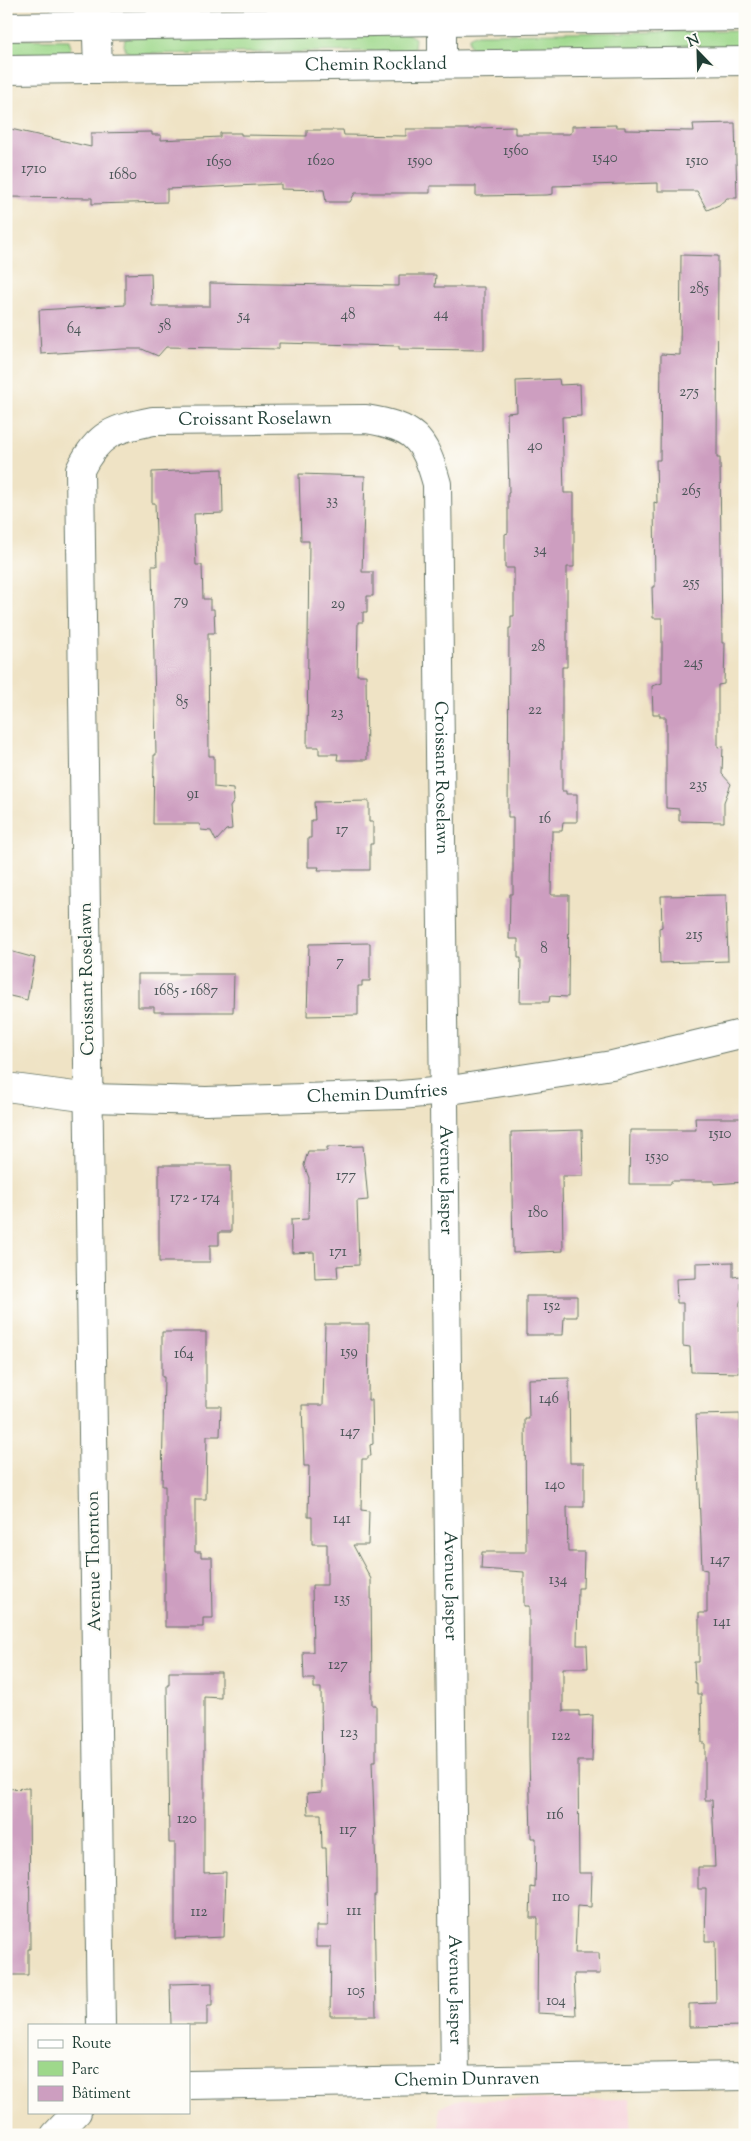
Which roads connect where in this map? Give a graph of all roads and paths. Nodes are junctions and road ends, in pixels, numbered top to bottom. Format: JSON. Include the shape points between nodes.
{"nodes":[{"id":1,"x":442,"y":13,"type":"edge"},
{"id":2,"x":97,"y":16,"type":"edge"},
{"id":3,"x":745,"y":17,"type":"edge"},
{"id":4,"x":6,"y":27,"type":"edge"},
{"id":5,"x":745,"y":61,"type":"edge"},
{"id":6,"x":442,"y":64,"type":"junction"},
{"id":7,"x":98,"y":69,"type":"junction"},
{"id":8,"x":6,"y":70,"type":"edge"},
{"id":9,"x":745,"y":1033,"type":"edge"},
{"id":10,"x":6,"y":1087,"type":"edge"},
{"id":11,"x":444,"y":1091,"type":"junction"},
{"id":12,"x":90,"y":1098,"type":"junction"},
{"id":13,"x":101,"y":2024,"type":"edge"},
{"id":14,"x":745,"y":2076,"type":"edge"},
{"id":15,"x":455,"y":2080,"type":"junction"},
{"id":16,"x":190,"y":2085,"type":"edge"},
{"id":17,"x":74,"y":2114,"type":"edge"},
{"id":18,"x":55,"y":2135,"type":"edge"}],
"edges":[{"from":1,"to":2,"type":"street"},
{"from":1,"to":3,"type":"street"},
{"from":1,"to":6,"type":"street"},
{"from":2,"to":4,"type":"street"},
{"from":2,"to":7,"type":"street"},
{"from":5,"to":6,"type":"street","name":"Chemin Rockland"},
{"from":6,"to":7,"type":"street","name":"Chemin Rockland"},
{"from":7,"to":8,"type":"street","name":"Chemin Rockland"},
{"from":9,"to":11,"type":"street","name":"Chemin Dumfries","via":[[612,1065]]},
{"from":10,"to":12,"type":"street","name":"Chemin Dumfries"},
{"from":11,"to":12,"type":"street","name":"Chemin Dumfries","via":[[206,1101]]},
{"from":11,"to":12,"type":"street","name":"Croissant Roselawn","via":[[437,484],[429,456],[414,435],[393,424],[366,419],[153,421],[124,427],[103,437],[88,453],[80,470]]},
{"from":11,"to":15,"type":"street","name":"Avenue Jasper"},
{"from":12,"to":13,"type":"street","name":"Avenue Thornton"},
{"from":14,"to":15,"type":"street","name":"Chemin Dunraven"},
{"from":15,"to":16,"type":"street","name":"Chemin Dunraven"},
{"from":17,"to":18,"type":"street"}]}
